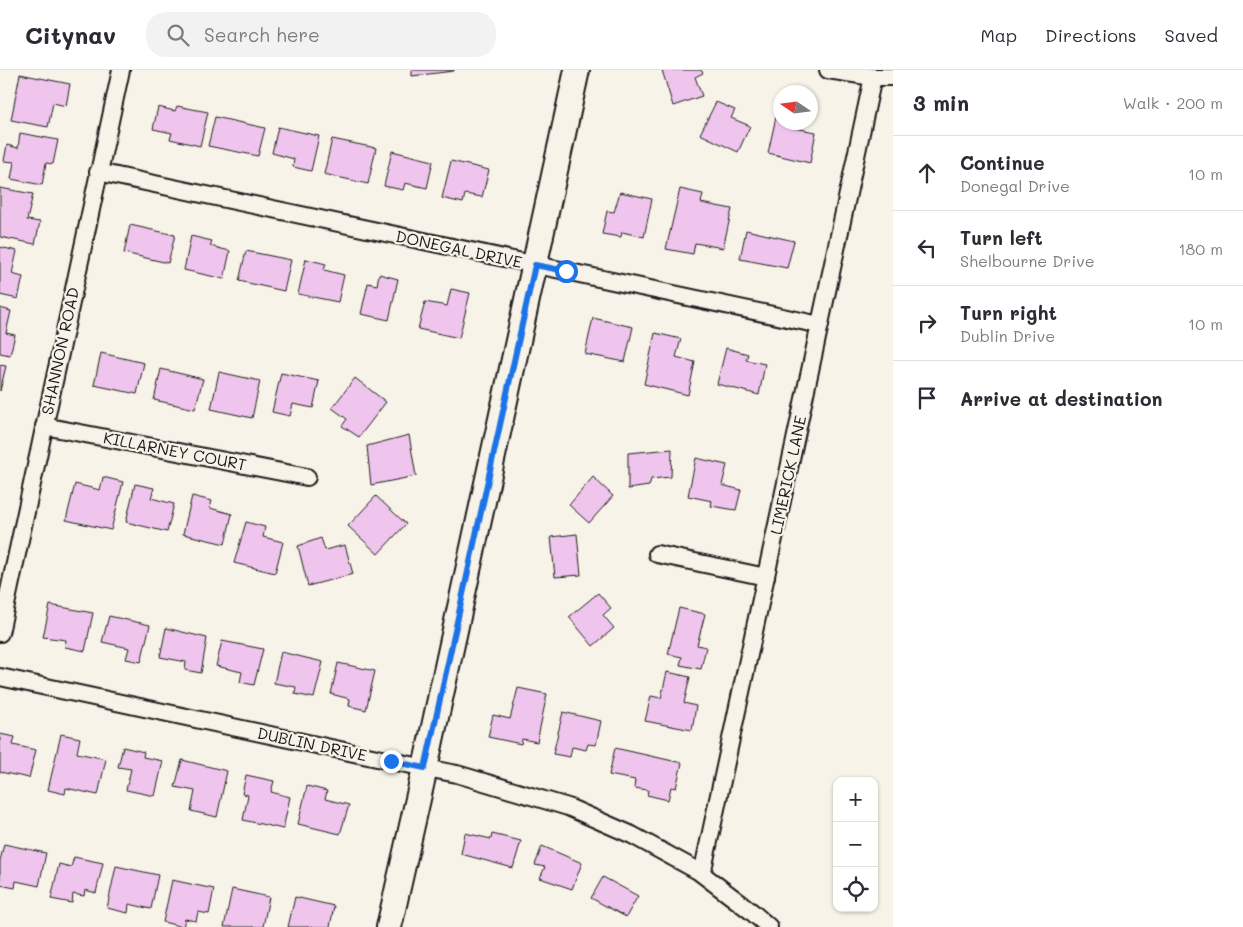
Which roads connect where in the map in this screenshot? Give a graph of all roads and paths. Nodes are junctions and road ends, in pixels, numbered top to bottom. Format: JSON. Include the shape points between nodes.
{"nodes":[{"id":1,"x":120,"y":70,"type":"edge"},
{"id":2,"x":577,"y":70,"type":"edge"},
{"id":3,"x":828,"y":70,"type":"edge"},
{"id":4,"x":873,"y":77,"type":"junction"},
{"id":5,"x":893,"y":77,"type":"edge"},
{"id":6,"x":98,"y":172,"type":"junction"},
{"id":7,"x":535,"y":265,"type":"junction"},
{"id":8,"x":820,"y":325,"type":"junction"},
{"id":9,"x":44,"y":426,"type":"junction"},
{"id":10,"x":307,"y":477,"type":"dead end"},
{"id":11,"x":657,"y":554,"type":"dead end"},
{"id":12,"x":766,"y":577,"type":"junction"},
{"id":13,"x":0,"y":633,"type":"edge"},
{"id":14,"x":0,"y":677,"type":"edge"},
{"id":15,"x":425,"y":768,"type":"junction"},
{"id":16,"x":702,"y":874,"type":"junction"},
{"id":17,"x":389,"y":927,"type":"edge"},
{"id":18,"x":769,"y":927,"type":"edge"}],
"edges":[{"from":1,"to":6,"type":"street","name":"SHANNON ROAD"},
{"from":2,"to":7,"type":"main road"},
{"from":3,"to":4,"type":"street"},
{"from":4,"to":5,"type":"street"},
{"from":4,"to":8,"type":"street","name":"LIMERICK LANE"},
{"from":6,"to":7,"type":"street","name":"DONEGAL DRIVE"},
{"from":6,"to":9,"type":"street","name":"SHANNON ROAD"},
{"from":7,"to":8,"type":"street","name":"DONEGAL DRIVE"},
{"from":7,"to":15,"type":"main road"},
{"from":8,"to":12,"type":"street","name":"LIMERICK LANE"},
{"from":9,"to":10,"type":"street","name":"KILLARNEY COURT"},
{"from":9,"to":13,"type":"street","name":"SHANNON ROAD"},
{"from":11,"to":12,"type":"street"},
{"from":12,"to":16,"type":"street","name":"LIMERICK LANE"},
{"from":14,"to":15,"type":"street","name":"DUBLIN DRIVE"},
{"from":15,"to":16,"type":"street","name":"DUBLIN DRIVE","via":[[502,786],[568,807],[632,835]]},
{"from":15,"to":17,"type":"main road"},
{"from":16,"to":18,"type":"street","name":"DUBLIN DRIVE"}]}
